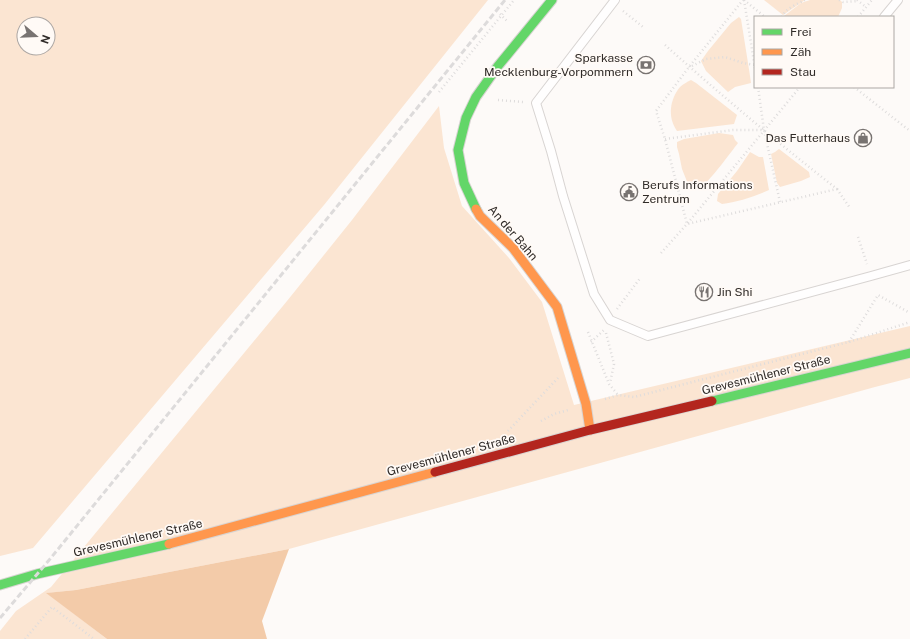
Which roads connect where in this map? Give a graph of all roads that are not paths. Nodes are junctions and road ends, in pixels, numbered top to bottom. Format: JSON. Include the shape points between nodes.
{"nodes":[{"id":1,"x":552,"y":0,"type":"edge"},
{"id":2,"x":898,"y":0,"type":"edge"},
{"id":3,"x":614,"y":1,"type":"edge"},
{"id":4,"x":885,"y":16,"type":"edge"},
{"id":5,"x":910,"y":265,"type":"edge"},
{"id":6,"x":910,"y":353,"type":"edge"},
{"id":7,"x":590,"y":430,"type":"junction"},
{"id":8,"x":0,"y":585,"type":"edge"}],
"edges":[{"from":1,"to":7,"type":"street","name":"An der Bahn","via":[[476,97],[466,118],[458,150],[464,183],[480,216],[513,248],[557,307],[586,404]]},
{"from":2,"to":4,"type":"lane"},
{"from":3,"to":5,"type":"lane","via":[[536,103],[594,294],[610,320],[648,336]]},
{"from":6,"to":7,"type":"street","name":"Grevesmühlener Straße"},
{"from":7,"to":8,"type":"street","name":"Grevesmühlener Straße","via":[[186,540]]}]}
